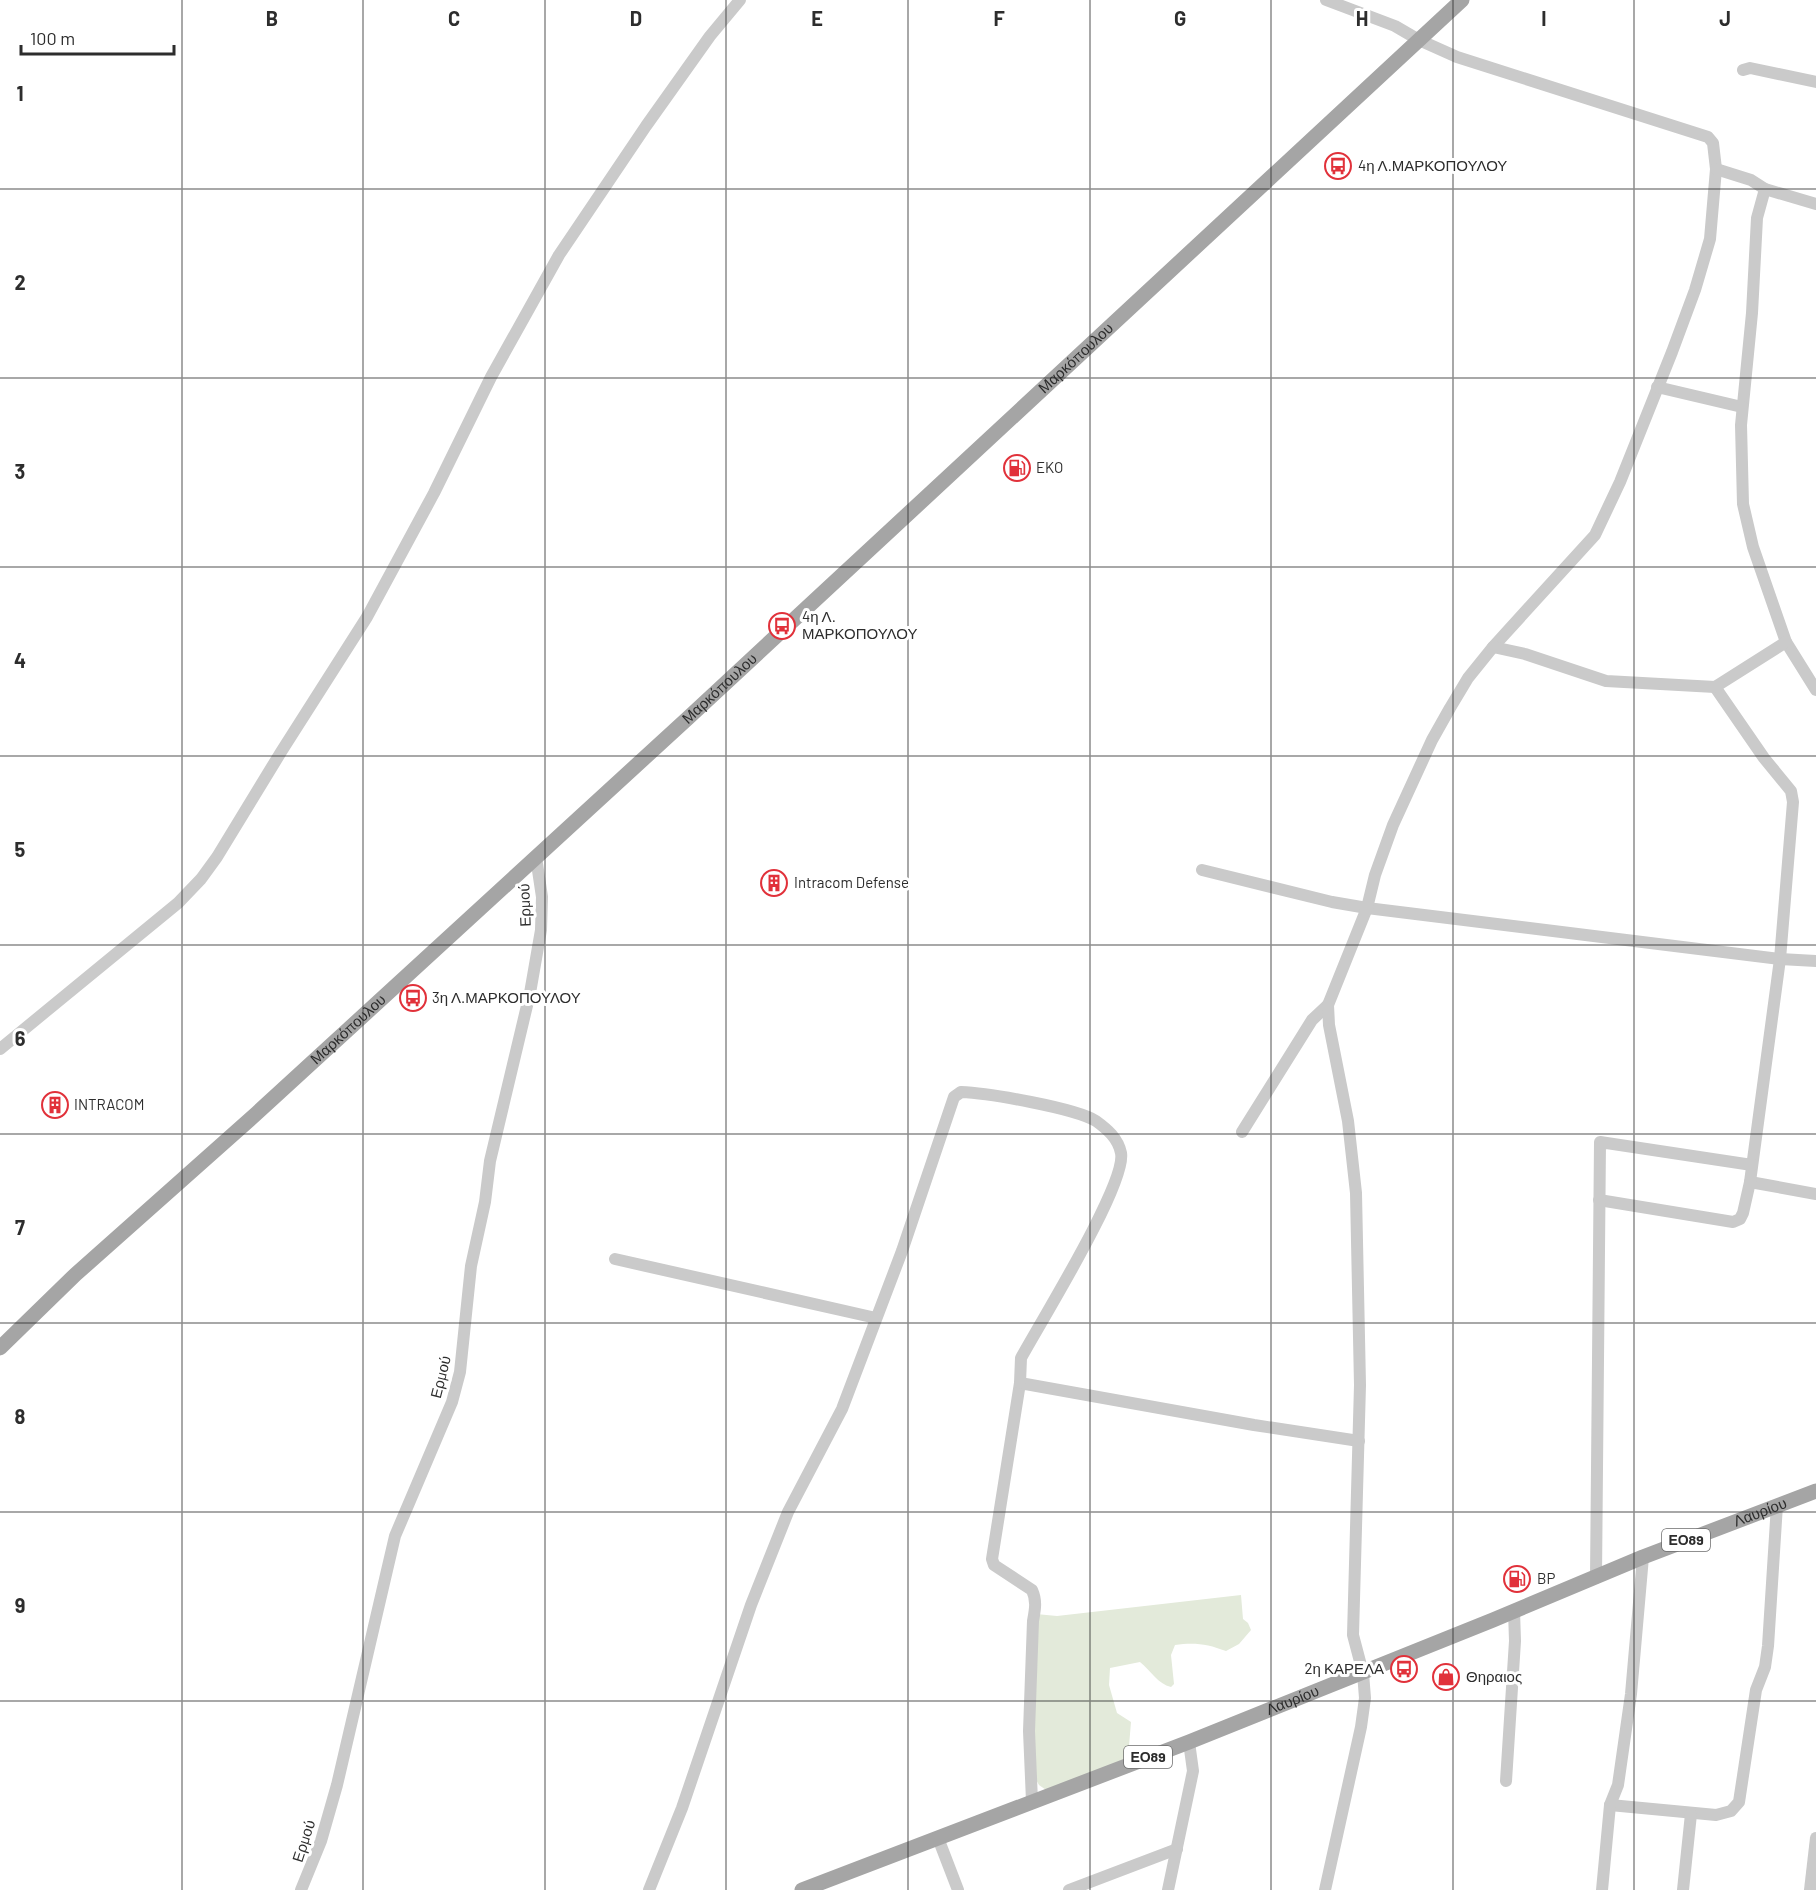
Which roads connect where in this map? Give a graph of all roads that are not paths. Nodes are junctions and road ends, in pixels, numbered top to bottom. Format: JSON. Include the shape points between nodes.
{"nodes":[{"id":1,"x":740,"y":0,"type":"edge"},
{"id":2,"x":1326,"y":0,"type":"edge"},
{"id":3,"x":1462,"y":0,"type":"edge"},
{"id":4,"x":1419,"y":40,"type":"junction"},
{"id":5,"x":1743,"y":70,"type":"dead end"},
{"id":6,"x":1816,"y":82,"type":"edge"},
{"id":7,"x":1716,"y":169,"type":"junction"},
{"id":8,"x":1765,"y":189,"type":"junction"},
{"id":9,"x":1816,"y":204,"type":"edge"},
{"id":10,"x":1657,"y":387,"type":"junction"},
{"id":11,"x":1742,"y":407,"type":"junction"},
{"id":12,"x":1786,"y":642,"type":"junction"},
{"id":13,"x":1493,"y":647,"type":"junction"},
{"id":14,"x":1810,"y":673,"type":"edge"},
{"id":15,"x":1715,"y":687,"type":"junction"},
{"id":16,"x":1816,"y":690,"type":"edge"},
{"id":17,"x":536,"y":857,"type":"junction"},
{"id":18,"x":1202,"y":870,"type":"dead end"},
{"id":19,"x":1367,"y":908,"type":"junction"},
{"id":20,"x":1780,"y":959,"type":"junction"},
{"id":21,"x":1816,"y":961,"type":"edge"},
{"id":22,"x":1328,"y":1005,"type":"junction"},
{"id":23,"x":0,"y":1049,"type":"edge"},
{"id":24,"x":1242,"y":1132,"type":"dead end"},
{"id":25,"x":1752,"y":1165,"type":"junction"},
{"id":26,"x":1750,"y":1182,"type":"junction"},
{"id":27,"x":1816,"y":1194,"type":"edge"},
{"id":28,"x":1599,"y":1200,"type":"junction"},
{"id":29,"x":615,"y":1259,"type":"dead end"},
{"id":30,"x":876,"y":1318,"type":"junction"},
{"id":31,"x":0,"y":1348,"type":"edge"},
{"id":32,"x":1020,"y":1383,"type":"junction"},
{"id":33,"x":1359,"y":1441,"type":"junction"},
{"id":34,"x":1816,"y":1491,"type":"edge"},
{"id":35,"x":1777,"y":1505,"type":"junction"},
{"id":36,"x":1643,"y":1557,"type":"junction"},
{"id":37,"x":1596,"y":1578,"type":"junction"},
{"id":38,"x":1514,"y":1611,"type":"junction"},
{"id":39,"x":1363,"y":1672,"type":"junction"},
{"id":40,"x":1189,"y":1742,"type":"junction"},
{"id":41,"x":1506,"y":1781,"type":"dead end"},
{"id":42,"x":1032,"y":1801,"type":"junction"},
{"id":43,"x":1610,"y":1805,"type":"junction"},
{"id":44,"x":1691,"y":1814,"type":"junction"},
{"id":45,"x":938,"y":1838,"type":"junction"},
{"id":46,"x":1816,"y":1838,"type":"edge"},
{"id":47,"x":1177,"y":1850,"type":"junction"},
{"id":48,"x":301,"y":1890,"type":"edge"},
{"id":49,"x":649,"y":1890,"type":"edge"},
{"id":50,"x":802,"y":1890,"type":"edge"},
{"id":51,"x":958,"y":1890,"type":"edge"},
{"id":52,"x":1069,"y":1890,"type":"edge"},
{"id":53,"x":1168,"y":1890,"type":"edge"},
{"id":54,"x":1325,"y":1890,"type":"edge"},
{"id":55,"x":1602,"y":1890,"type":"edge"},
{"id":56,"x":1683,"y":1890,"type":"edge"},
{"id":57,"x":1810,"y":1890,"type":"edge"}],
"edges":[{"from":1,"to":23,"type":"street","via":[[652,117],[559,255],[367,617],[217,857],[178,903]]},
{"from":2,"to":4,"type":"street","via":[[1395,26]]},
{"from":3,"to":4,"type":"main road","name":"Μαρκόπουλου"},
{"from":4,"to":7,"type":"street","via":[[1457,57],[1708,137],[1713,143]]},
{"from":4,"to":17,"type":"main road","name":"Μαρκόπουλου"},
{"from":5,"to":6,"type":"street","via":[[1750,68]]},
{"from":7,"to":8,"type":"street","via":[[1751,180]]},
{"from":7,"to":10,"type":"street","via":[[1710,239],[1695,290]]},
{"from":8,"to":9,"type":"street"},
{"from":8,"to":11,"type":"street","via":[[1757,218]]},
{"from":10,"to":11,"type":"street"},
{"from":10,"to":13,"type":"street","via":[[1595,535]]},
{"from":11,"to":12,"type":"street","via":[[1743,504],[1753,547]]},
{"from":12,"to":14,"type":"street"},
{"from":12,"to":15,"type":"street"},
{"from":13,"to":15,"type":"street","via":[[1606,681]]},
{"from":13,"to":19,"type":"street","via":[[1468,678],[1432,740],[1393,825]]},
{"from":14,"to":16,"type":"street"},
{"from":15,"to":20,"type":"street","via":[[1791,791]]},
{"from":17,"to":31,"type":"main road","name":"Μαρκόπουλου","via":[[76,1274]]},
{"from":17,"to":48,"type":"street","name":"Ερμού","via":[[542,897],[541,930],[490,1161],[471,1266],[460,1372],[452,1402],[395,1536],[337,1785]]},
{"from":18,"to":19,"type":"street"},
{"from":19,"to":20,"type":"street"},
{"from":19,"to":22,"type":"street"},
{"from":20,"to":21,"type":"street"},
{"from":20,"to":25,"type":"street"},
{"from":22,"to":24,"type":"street","via":[[1312,1020]]},
{"from":22,"to":33,"type":"street","via":[[1356,1193]]},
{"from":25,"to":26,"type":"street"},
{"from":25,"to":28,"type":"street","via":[[1600,1142]]},
{"from":26,"to":27,"type":"street"},
{"from":26,"to":28,"type":"street","via":[[1743,1213],[1733,1222]]},
{"from":28,"to":37,"type":"street"},
{"from":29,"to":30,"type":"street"},
{"from":30,"to":32,"type":"street","via":[[954,1097],[971,1092],[1064,1110],[1094,1120],[1113,1134],[1121,1152],[1120,1168],[1108,1200],[1021,1358]]},
{"from":30,"to":49,"type":"street","via":[[842,1409],[788,1512]]},
{"from":32,"to":33,"type":"street"},
{"from":32,"to":42,"type":"street","via":[[992,1559],[994,1565],[1032,1590],[1034,1596],[1029,1731]]},
{"from":33,"to":39,"type":"street","via":[[1353,1635]]},
{"from":34,"to":35,"type":"main road","name":"Λαυρίου","number":"ΕΟ89"},
{"from":35,"to":36,"type":"main road","name":"Λαυρίου","number":"ΕΟ89"},
{"from":35,"to":44,"type":"street","via":[[1768,1646],[1756,1690],[1739,1802],[1731,1811],[1716,1815]]},
{"from":36,"to":37,"type":"main road","name":"Λαυρίου","number":"ΕΟ89"},
{"from":36,"to":43,"type":"street","via":[[1628,1717],[1618,1785]]},
{"from":37,"to":38,"type":"main road","name":"Λαυρίου","number":"ΕΟ89"},
{"from":38,"to":39,"type":"main road","name":"Λαυρίου","number":"ΕΟ89"},
{"from":38,"to":41,"type":"street"},
{"from":39,"to":40,"type":"main road","name":"Λαυρίου","number":"ΕΟ89"},
{"from":39,"to":54,"type":"street","via":[[1361,1727]]},
{"from":40,"to":42,"type":"main road","name":"Λαυρίου","number":"ΕΟ89"},
{"from":40,"to":47,"type":"street","via":[[1193,1771]]},
{"from":42,"to":45,"type":"main road","name":"Λαυρίου","number":"ΕΟ89"},
{"from":43,"to":44,"type":"street"},
{"from":43,"to":55,"type":"street"},
{"from":44,"to":56,"type":"street"},
{"from":45,"to":50,"type":"main road","name":"Λαυρίου","number":"ΕΟ89"},
{"from":45,"to":51,"type":"street"},
{"from":46,"to":57,"type":"street"},
{"from":47,"to":52,"type":"street"},
{"from":47,"to":53,"type":"street"}]}
